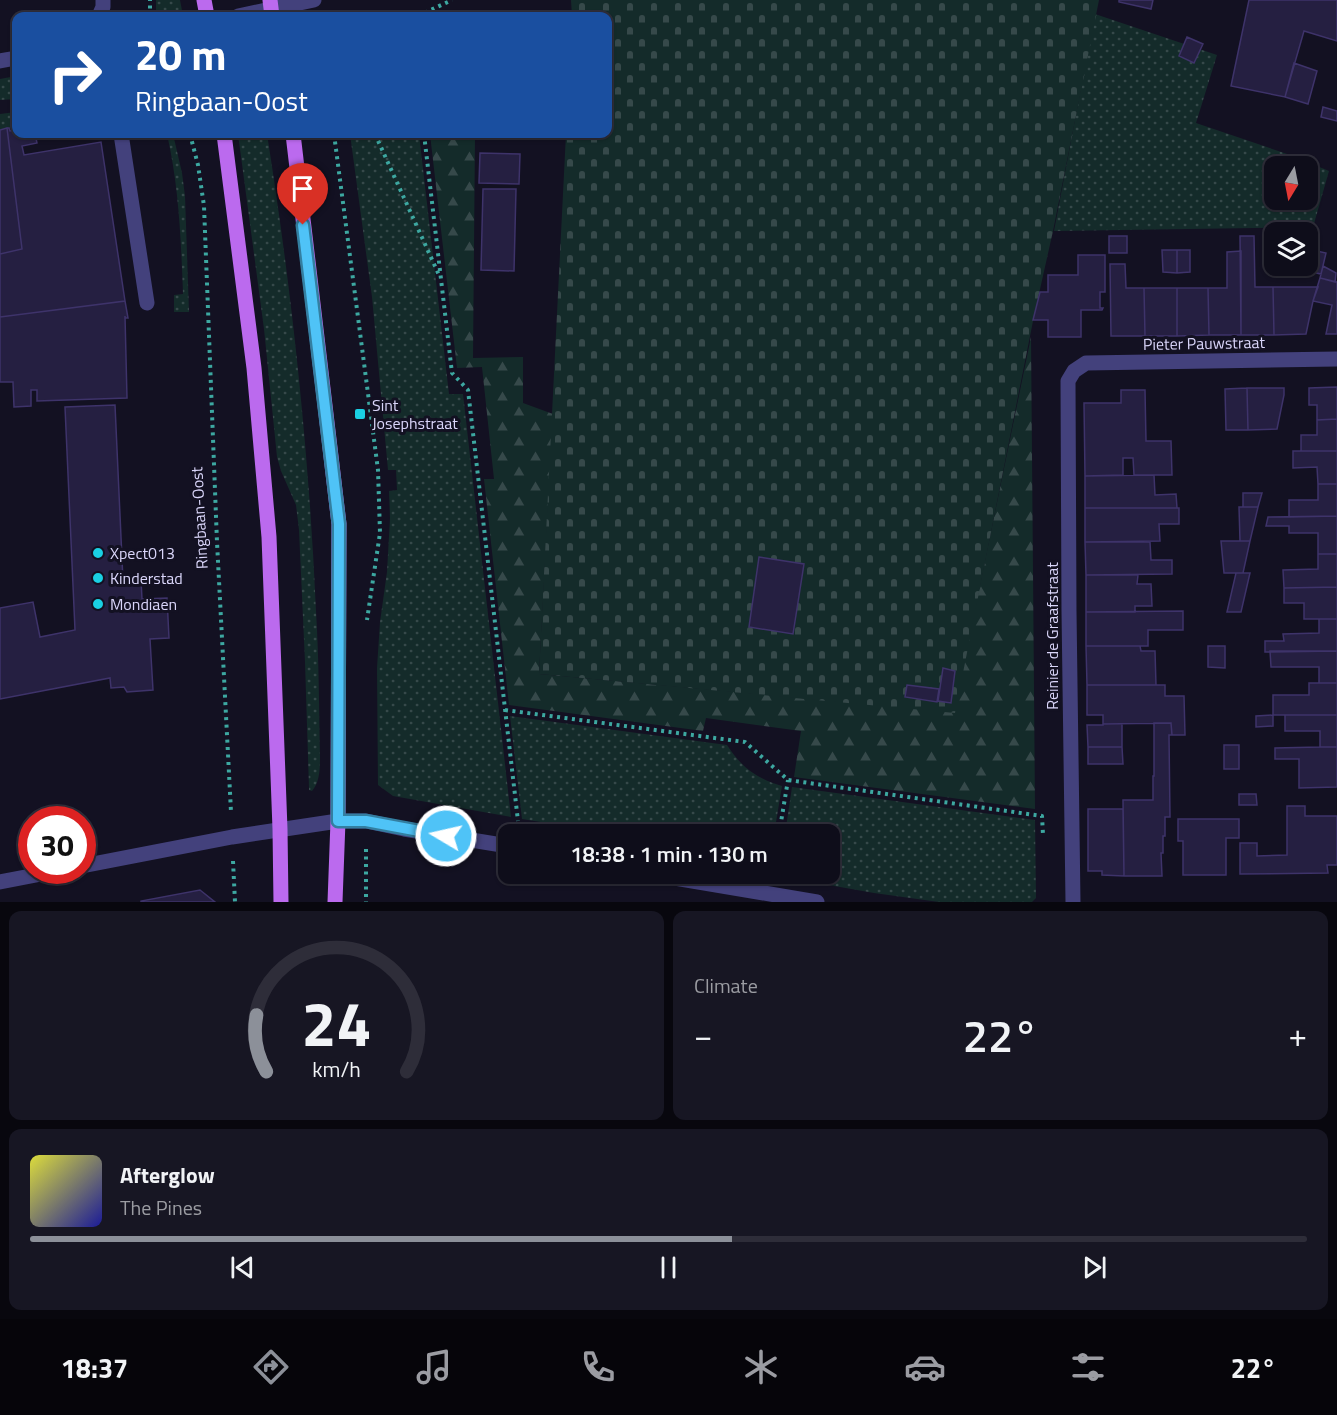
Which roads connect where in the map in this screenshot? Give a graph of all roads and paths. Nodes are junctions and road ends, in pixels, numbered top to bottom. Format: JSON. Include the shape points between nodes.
{"nodes":[{"id":1,"x":315,"y":0,"type":"edge"},
{"id":2,"x":452,"y":0,"type":"edge"},
{"id":3,"x":271,"y":9,"type":"edge"},
{"id":4,"x":426,"y":12,"type":"edge"},
{"id":5,"x":123,"y":138,"type":"edge"},
{"id":6,"x":191,"y":138,"type":"edge"},
{"id":7,"x":225,"y":138,"type":"edge"},
{"id":8,"x":292,"y":138,"type":"edge"},
{"id":9,"x":377,"y":138,"type":"edge"},
{"id":10,"x":424,"y":138,"type":"edge"},
{"id":11,"x":441,"y":280,"type":"junction"},
{"id":12,"x":147,"y":303,"type":"dead end"},
{"id":13,"x":1337,"y":359,"type":"edge"},
{"id":14,"x":1074,"y":371,"type":"joint"},
{"id":15,"x":505,"y":710,"type":"junction"},
{"id":16,"x":788,"y":780,"type":"junction"},
{"id":17,"x":338,"y":821,"type":"junction"},
{"id":18,"x":518,"y":823,"type":"dead end"},
{"id":19,"x":781,"y":824,"type":"edge"},
{"id":20,"x":280,"y":829,"type":"junction"},
{"id":21,"x":232,"y":837,"type":"junction"},
{"id":22,"x":498,"y":844,"type":"edge"},
{"id":23,"x":1071,"y":849,"type":"junction"},
{"id":24,"x":96,"y":863,"type":"edge"},
{"id":25,"x":18,"y":879,"type":"edge"},
{"id":26,"x":0,"y":882,"type":"edge"},
{"id":27,"x":710,"y":884,"type":"edge"},
{"id":28,"x":235,"y":902,"type":"edge"},
{"id":29,"x":280,"y":902,"type":"edge"},
{"id":30,"x":334,"y":902,"type":"edge"},
{"id":31,"x":817,"y":902,"type":"edge"},
{"id":32,"x":1073,"y":902,"type":"edge"}],
"edges":[{"from":1,"to":3,"type":"street"},
{"from":2,"to":4,"type":"path"},
{"from":5,"to":12,"type":"street"},
{"from":6,"to":21,"type":"path","name":"Ringbaan-Oost","via":[[204,206]]},
{"from":7,"to":20,"type":"main road","via":[[255,368],[270,537]]},
{"from":8,"to":17,"type":"main road","via":[[339,524]]},
{"from":9,"to":11,"type":"path"},
{"from":10,"to":11,"type":"path"},
{"from":11,"to":15,"type":"path","via":[[452,373],[468,390]]},
{"from":13,"to":14,"type":"street","name":"Pieter Pauwstraat","via":[[1086,363]]},
{"from":14,"to":23,"type":"street","name":"Reinier de Graafstraat","via":[[1068,381]]},
{"from":15,"to":16,"type":"path","via":[[745,742]]},
{"from":15,"to":18,"type":"path"},
{"from":16,"to":19,"type":"path"},
{"from":16,"to":23,"type":"path","via":[[1042,816],[1044,849]]},
{"from":17,"to":20,"type":"street"},
{"from":17,"to":22,"type":"street","via":[[366,821]]},
{"from":17,"to":30,"type":"main road"},
{"from":20,"to":21,"type":"street"},
{"from":20,"to":29,"type":"main road"},
{"from":21,"to":24,"type":"street"},
{"from":21,"to":28,"type":"path","name":"Ringbaan-Oost"},
{"from":23,"to":32,"type":"street","name":"Reinier de Graafstraat"},
{"from":25,"to":26,"type":"street"},
{"from":27,"to":31,"type":"street"}]}
